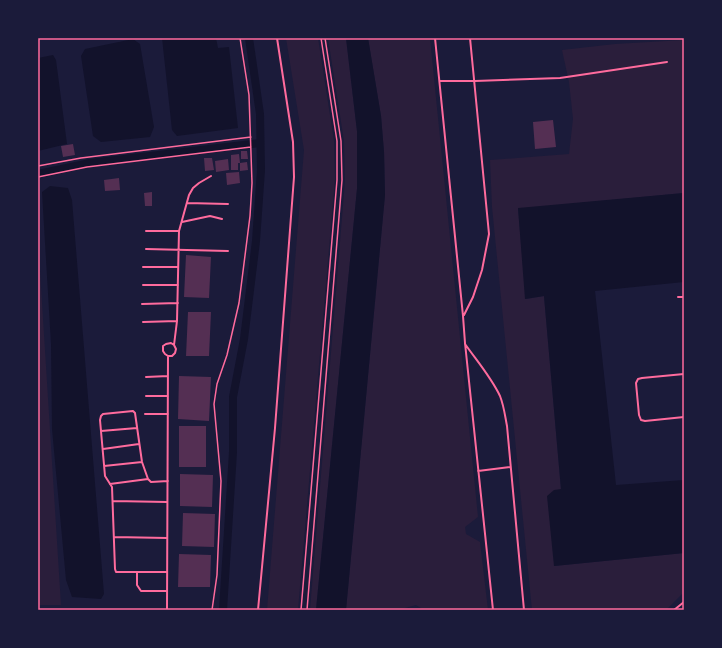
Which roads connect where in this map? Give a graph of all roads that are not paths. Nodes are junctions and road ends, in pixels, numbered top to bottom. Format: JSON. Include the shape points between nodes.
{"nodes":[{"id":1,"x":277,"y":38,"type":"edge"},
{"id":2,"x":435,"y":38,"type":"edge"},
{"id":3,"x":470,"y":38,"type":"edge"},
{"id":4,"x":668,"y":62,"type":"dead end"},
{"id":5,"x":440,"y":81,"type":"junction"},
{"id":6,"x":475,"y":81,"type":"junction"},
{"id":7,"x":211,"y":176,"type":"dead end"},
{"id":8,"x":187,"y":203,"type":"junction"},
{"id":9,"x":228,"y":204,"type":"dead end"},
{"id":10,"x":222,"y":219,"type":"dead end"},
{"id":11,"x":181,"y":222,"type":"junction"},
{"id":12,"x":146,"y":231,"type":"dead end"},
{"id":13,"x":180,"y":231,"type":"junction"},
{"id":14,"x":146,"y":249,"type":"dead end"},
{"id":15,"x":179,"y":250,"type":"junction"},
{"id":16,"x":228,"y":251,"type":"dead end"},
{"id":17,"x":143,"y":267,"type":"dead end"},
{"id":18,"x":179,"y":267,"type":"junction"},
{"id":19,"x":143,"y":285,"type":"dead end"},
{"id":20,"x":178,"y":285,"type":"junction"},
{"id":21,"x":678,"y":297,"type":"dead end"},
{"id":22,"x":684,"y":297,"type":"edge"},
{"id":23,"x":178,"y":303,"type":"junction"},
{"id":24,"x":142,"y":304,"type":"dead end"},
{"id":25,"x":463,"y":316,"type":"junction"},
{"id":26,"x":177,"y":321,"type":"junction"},
{"id":27,"x":143,"y":322,"type":"dead end"},
{"id":28,"x":464,"y":343,"type":"junction"},
{"id":29,"x":174,"y":345,"type":"junction"},
{"id":30,"x":168,"y":356,"type":"junction"},
{"id":31,"x":684,"y":374,"type":"edge"},
{"id":32,"x":168,"y":376,"type":"junction"},
{"id":33,"x":146,"y":377,"type":"dead end"},
{"id":34,"x":146,"y":396,"type":"dead end"},
{"id":35,"x":168,"y":396,"type":"junction"},
{"id":36,"x":145,"y":414,"type":"dead end"},
{"id":37,"x":168,"y":414,"type":"junction"},
{"id":38,"x":684,"y":417,"type":"edge"},
{"id":39,"x":138,"y":428,"type":"junction"},
{"id":40,"x":101,"y":431,"type":"junction"},
{"id":41,"x":140,"y":444,"type":"junction"},
{"id":42,"x":103,"y":449,"type":"junction"},
{"id":43,"x":142,"y":462,"type":"junction"},
{"id":44,"x":104,"y":466,"type":"junction"},
{"id":45,"x":510,"y":467,"type":"junction"},
{"id":46,"x":478,"y":471,"type":"junction"},
{"id":47,"x":148,"y":479,"type":"junction"},
{"id":48,"x":168,"y":481,"type":"junction"},
{"id":49,"x":110,"y":484,"type":"junction"},
{"id":50,"x":113,"y":501,"type":"junction"},
{"id":51,"x":167,"y":502,"type":"junction"},
{"id":52,"x":114,"y":537,"type":"junction"},
{"id":53,"x":167,"y":538,"type":"junction"},
{"id":54,"x":137,"y":572,"type":"junction"},
{"id":55,"x":167,"y":572,"type":"junction"},
{"id":56,"x":167,"y":591,"type":"junction"},
{"id":57,"x":684,"y":602,"type":"edge"},
{"id":58,"x":167,"y":610,"type":"edge"},
{"id":59,"x":258,"y":610,"type":"edge"},
{"id":60,"x":493,"y":610,"type":"edge"},
{"id":61,"x":524,"y":610,"type":"edge"},
{"id":62,"x":674,"y":610,"type":"edge"}],
"edges":[{"from":1,"to":59,"type":"lane","via":[[293,142],[294,177]]},
{"from":2,"to":5,"type":"lane"},
{"from":3,"to":6,"type":"lane"},
{"from":4,"to":6,"type":"lane","via":[[560,78]]},
{"from":5,"to":6,"type":"lane"},
{"from":5,"to":25,"type":"lane"},
{"from":6,"to":25,"type":"lane","via":[[489,234],[482,270]]},
{"from":7,"to":8,"type":"lane","via":[[193,188]]},
{"from":8,"to":9,"type":"lane"},
{"from":8,"to":11,"type":"lane"},
{"from":10,"to":11,"type":"lane","via":[[210,216]]},
{"from":11,"to":13,"type":"lane"},
{"from":12,"to":13,"type":"lane"},
{"from":13,"to":15,"type":"lane"},
{"from":14,"to":15,"type":"lane"},
{"from":15,"to":16,"type":"lane"},
{"from":15,"to":18,"type":"lane"},
{"from":17,"to":18,"type":"lane"},
{"from":18,"to":20,"type":"lane"},
{"from":19,"to":20,"type":"lane"},
{"from":20,"to":23,"type":"lane"},
{"from":21,"to":22,"type":"lane"},
{"from":23,"to":24,"type":"lane"},
{"from":23,"to":26,"type":"lane"},
{"from":25,"to":28,"type":"lane"},
{"from":26,"to":27,"type":"lane"},
{"from":26,"to":29,"type":"lane"},
{"from":28,"to":45,"type":"lane","via":[[500,396],[507,426]]},
{"from":28,"to":46,"type":"lane"},
{"from":29,"to":30,"type":"lane","via":[[175,353]]},
{"from":29,"to":30,"type":"lane","via":[[170,343],[164,346],[163,351]]},
{"from":30,"to":32,"type":"lane"},
{"from":31,"to":38,"type":"lane","via":[[642,378],[636,383],[641,420]]},
{"from":32,"to":33,"type":"lane"},
{"from":32,"to":35,"type":"lane"},
{"from":34,"to":35,"type":"lane"},
{"from":35,"to":37,"type":"lane"},
{"from":36,"to":37,"type":"lane"},
{"from":37,"to":48,"type":"lane"},
{"from":39,"to":40,"type":"lane"},
{"from":39,"to":40,"type":"lane","via":[[135,413],[132,411],[103,414],[100,420]]},
{"from":39,"to":41,"type":"lane"},
{"from":40,"to":42,"type":"lane"},
{"from":41,"to":42,"type":"lane"},
{"from":41,"to":43,"type":"lane"},
{"from":42,"to":44,"type":"lane"},
{"from":43,"to":44,"type":"lane"},
{"from":43,"to":47,"type":"lane"},
{"from":44,"to":49,"type":"lane","via":[[105,476]]},
{"from":45,"to":46,"type":"lane"},
{"from":45,"to":61,"type":"lane"},
{"from":46,"to":60,"type":"lane"},
{"from":47,"to":48,"type":"lane","via":[[151,482]]},
{"from":47,"to":49,"type":"lane"},
{"from":48,"to":51,"type":"lane"},
{"from":49,"to":50,"type":"lane"},
{"from":50,"to":51,"type":"lane"},
{"from":50,"to":52,"type":"lane"},
{"from":51,"to":53,"type":"lane"},
{"from":52,"to":53,"type":"lane"},
{"from":52,"to":54,"type":"lane","via":[[116,572]]},
{"from":53,"to":55,"type":"lane"},
{"from":54,"to":55,"type":"lane"},
{"from":54,"to":56,"type":"lane","via":[[137,585],[141,591]]},
{"from":55,"to":56,"type":"lane"},
{"from":56,"to":58,"type":"lane"},
{"from":57,"to":62,"type":"lane"}]}
